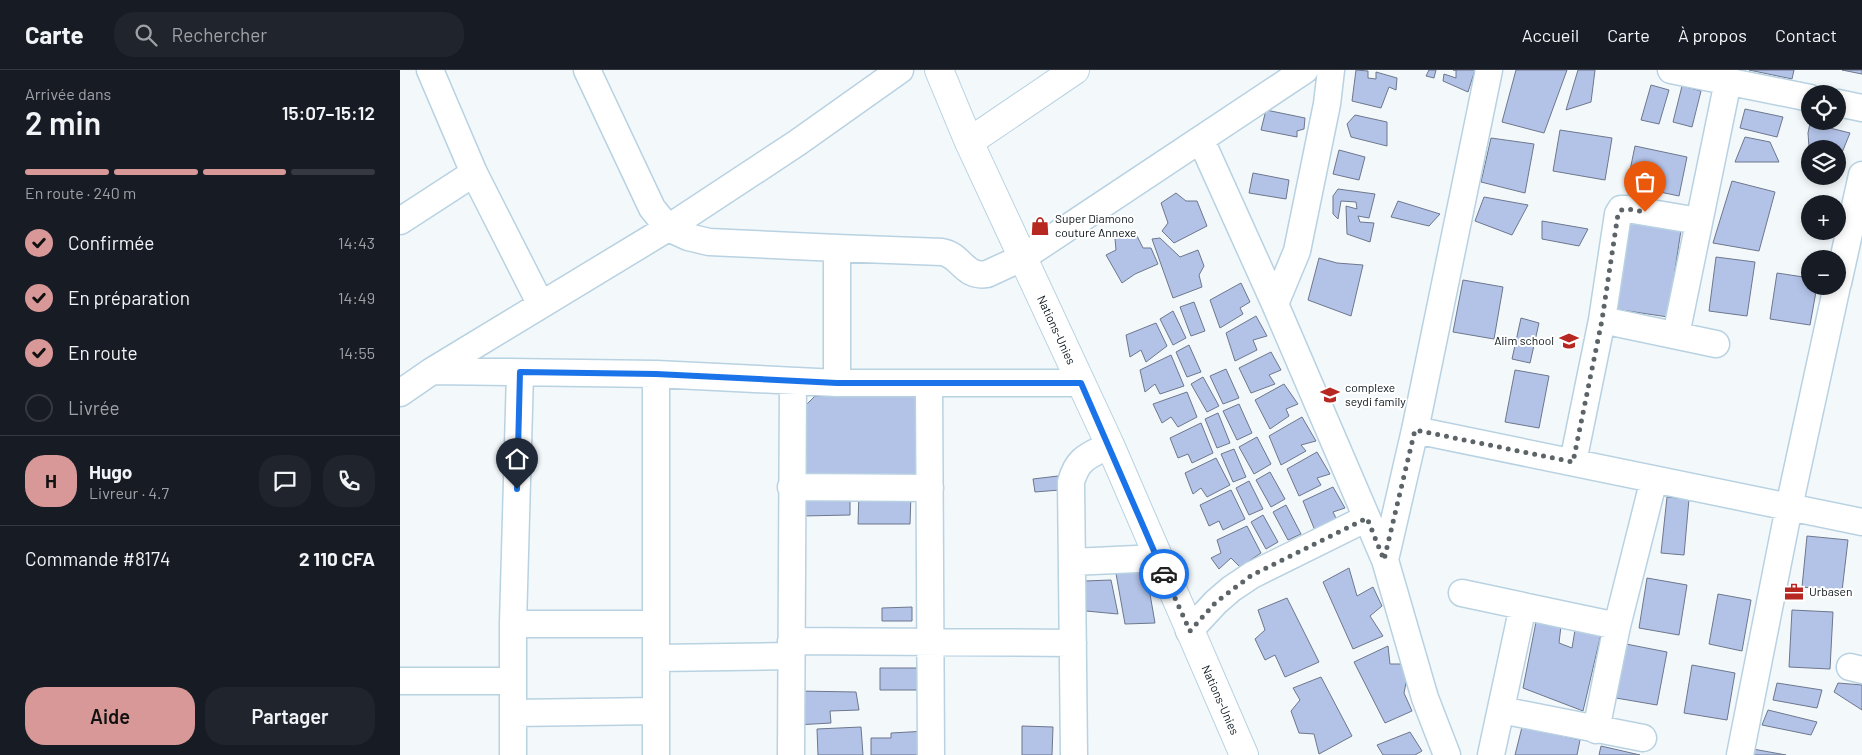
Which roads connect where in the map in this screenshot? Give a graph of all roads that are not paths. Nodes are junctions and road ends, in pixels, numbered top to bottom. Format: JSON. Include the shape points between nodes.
{"nodes":[{"id":1,"x":430,"y":70,"type":"edge"},
{"id":2,"x":587,"y":70,"type":"edge"},
{"id":3,"x":900,"y":70,"type":"edge"},
{"id":4,"x":939,"y":70,"type":"edge"},
{"id":5,"x":1075,"y":70,"type":"edge"},
{"id":6,"x":1305,"y":70,"type":"edge"},
{"id":7,"x":1331,"y":70,"type":"edge"},
{"id":8,"x":1489,"y":70,"type":"edge"},
{"id":9,"x":1671,"y":70,"type":"edge"},
{"id":10,"x":1728,"y":81,"type":"junction"},
{"id":11,"x":1801,"y":96,"type":"edge"},
{"id":12,"x":1846,"y":105,"type":"edge"},
{"id":13,"x":1862,"y":108,"type":"edge"},
{"id":14,"x":1202,"y":140,"type":"junction"},
{"id":15,"x":968,"y":142,"type":"junction"},
{"id":16,"x":474,"y":173,"type":"junction"},
{"id":17,"x":1862,"y":175,"type":"edge"},
{"id":18,"x":400,"y":221,"type":"edge"},
{"id":19,"x":1699,"y":221,"type":"junction"},
{"id":20,"x":668,"y":228,"type":"junction"},
{"id":21,"x":837,"y":248,"type":"junction"},
{"id":22,"x":1845,"y":250,"type":"edge"},
{"id":23,"x":1022,"y":258,"type":"junction"},
{"id":24,"x":1835,"y":295,"type":"edge"},
{"id":25,"x":1275,"y":304,"type":"junction"},
{"id":26,"x":540,"y":305,"type":"junction"},
{"id":27,"x":1602,"y":320,"type":"junction"},
{"id":28,"x":1676,"y":335,"type":"junction"},
{"id":29,"x":1716,"y":344,"type":"dead end"},
{"id":30,"x":432,"y":371,"type":"junction"},
{"id":31,"x":520,"y":372,"type":"junction"},
{"id":32,"x":656,"y":374,"type":"junction"},
{"id":33,"x":793,"y":381,"type":"junction"},
{"id":34,"x":837,"y":383,"type":"junction"},
{"id":35,"x":929,"y":383,"type":"junction"},
{"id":36,"x":1081,"y":383,"type":"junction"},
{"id":37,"x":400,"y":393,"type":"edge"},
{"id":38,"x":1415,"y":430,"type":"junction"},
{"id":39,"x":1110,"y":445,"type":"junction"},
{"id":40,"x":1573,"y":462,"type":"junction"},
{"id":41,"x":1654,"y":479,"type":"junction"},
{"id":42,"x":792,"y":487,"type":"junction"},
{"id":43,"x":930,"y":488,"type":"junction"},
{"id":44,"x":1789,"y":507,"type":"junction"},
{"id":45,"x":1367,"y":518,"type":"junction"},
{"id":46,"x":1862,"y":522,"type":"edge"},
{"id":47,"x":1158,"y":558,"type":"junction"},
{"id":48,"x":1384,"y":560,"type":"junction"},
{"id":49,"x":1072,"y":562,"type":"junction"},
{"id":50,"x":1462,"y":593,"type":"dead end"},
{"id":51,"x":1523,"y":606,"type":"junction"},
{"id":52,"x":513,"y":624,"type":"junction"},
{"id":53,"x":655,"y":624,"type":"junction"},
{"id":54,"x":1617,"y":626,"type":"junction"},
{"id":55,"x":1190,"y":631,"type":"junction"},
{"id":56,"x":930,"y":642,"type":"junction"},
{"id":57,"x":1073,"y":643,"type":"junction"},
{"id":58,"x":791,"y":648,"type":"junction"},
{"id":59,"x":656,"y":658,"type":"junction"},
{"id":60,"x":513,"y":680,"type":"junction"},
{"id":61,"x":400,"y":682,"type":"edge"},
{"id":62,"x":1501,"y":710,"type":"junction"},
{"id":63,"x":656,"y":711,"type":"junction"},
{"id":64,"x":513,"y":713,"type":"junction"},
{"id":65,"x":1596,"y":730,"type":"junction"},
{"id":66,"x":1643,"y":738,"type":"dead end"},
{"id":67,"x":513,"y":755,"type":"edge"},
{"id":68,"x":656,"y":755,"type":"edge"},
{"id":69,"x":791,"y":755,"type":"edge"},
{"id":70,"x":931,"y":755,"type":"edge"},
{"id":71,"x":1074,"y":755,"type":"edge"},
{"id":72,"x":1244,"y":755,"type":"edge"},
{"id":73,"x":1447,"y":755,"type":"edge"},
{"id":74,"x":1491,"y":755,"type":"edge"},
{"id":75,"x":1740,"y":755,"type":"edge"}],
"edges":[{"from":1,"to":16,"type":"street"},
{"from":2,"to":20,"type":"street","via":[[652,208]]},
{"from":3,"to":20,"type":"street"},
{"from":4,"to":15,"type":"main road","name":"Nations-Unies"},
{"from":5,"to":15,"type":"main road"},
{"from":6,"to":14,"type":"street"},
{"from":7,"to":25,"type":"street","via":[[1297,251]]},
{"from":8,"to":38,"type":"street"},
{"from":9,"to":10,"type":"street"},
{"from":10,"to":11,"type":"street"},
{"from":10,"to":19,"type":"street"},
{"from":12,"to":13,"type":"street"},
{"from":14,"to":23,"type":"street"},
{"from":14,"to":25,"type":"street"},
{"from":15,"to":23,"type":"main road","name":"Nations-Unies"},
{"from":16,"to":18,"type":"street"},
{"from":16,"to":26,"type":"street"},
{"from":17,"to":22,"type":"street"},
{"from":19,"to":27,"type":"street","via":[[1621,210]]},
{"from":19,"to":28,"type":"street"},
{"from":20,"to":21,"type":"street","via":[[709,242]]},
{"from":20,"to":26,"type":"street"},
{"from":21,"to":23,"type":"street","via":[[949,253],[967,270],[981,275]]},
{"from":21,"to":34,"type":"street"},
{"from":23,"to":36,"type":"main road","name":"Nations-Unies"},
{"from":24,"to":44,"type":"street"},
{"from":25,"to":45,"type":"street"},
{"from":26,"to":30,"type":"street"},
{"from":27,"to":28,"type":"street"},
{"from":27,"to":40,"type":"street"},
{"from":28,"to":29,"type":"street"},
{"from":30,"to":31,"type":"street"},
{"from":30,"to":37,"type":"street"},
{"from":31,"to":32,"type":"street"},
{"from":31,"to":52,"type":"street"},
{"from":32,"to":33,"type":"street"},
{"from":32,"to":53,"type":"street"},
{"from":33,"to":34,"type":"street"},
{"from":33,"to":42,"type":"street"},
{"from":34,"to":35,"type":"street"},
{"from":35,"to":36,"type":"street"},
{"from":35,"to":43,"type":"street"},
{"from":36,"to":39,"type":"main road","name":"Nations-Unies"},
{"from":38,"to":40,"type":"street"},
{"from":38,"to":48,"type":"street"},
{"from":39,"to":47,"type":"main road","name":"Nations-Unies"},
{"from":39,"to":49,"type":"street","via":[[1080,461],[1074,469],[1071,482]]},
{"from":40,"to":41,"type":"street"},
{"from":41,"to":44,"type":"street"},
{"from":41,"to":54,"type":"street"},
{"from":42,"to":43,"type":"street"},
{"from":42,"to":58,"type":"street"},
{"from":43,"to":56,"type":"street"},
{"from":44,"to":46,"type":"street"},
{"from":44,"to":75,"type":"street"},
{"from":45,"to":48,"type":"street"},
{"from":45,"to":55,"type":"street","via":[[1252,575],[1216,602]]},
{"from":47,"to":49,"type":"street"},
{"from":47,"to":55,"type":"main road","name":"Nations-Unies"},
{"from":48,"to":73,"type":"street","via":[[1425,698]]},
{"from":49,"to":57,"type":"street"},
{"from":50,"to":51,"type":"street"},
{"from":51,"to":54,"type":"street"},
{"from":51,"to":62,"type":"street"},
{"from":52,"to":53,"type":"street"},
{"from":52,"to":60,"type":"street"},
{"from":53,"to":59,"type":"street"},
{"from":54,"to":65,"type":"street"},
{"from":55,"to":72,"type":"main road","name":"Nations-Unies"},
{"from":56,"to":57,"type":"street"},
{"from":56,"to":58,"type":"street"},
{"from":56,"to":70,"type":"street"},
{"from":57,"to":71,"type":"street"},
{"from":58,"to":59,"type":"street"},
{"from":58,"to":69,"type":"street"},
{"from":59,"to":63,"type":"street"},
{"from":60,"to":61,"type":"street"},
{"from":60,"to":64,"type":"street"},
{"from":62,"to":65,"type":"street"},
{"from":62,"to":74,"type":"street"},
{"from":63,"to":64,"type":"street"},
{"from":63,"to":68,"type":"street"},
{"from":64,"to":67,"type":"street"},
{"from":65,"to":66,"type":"street"}]}
